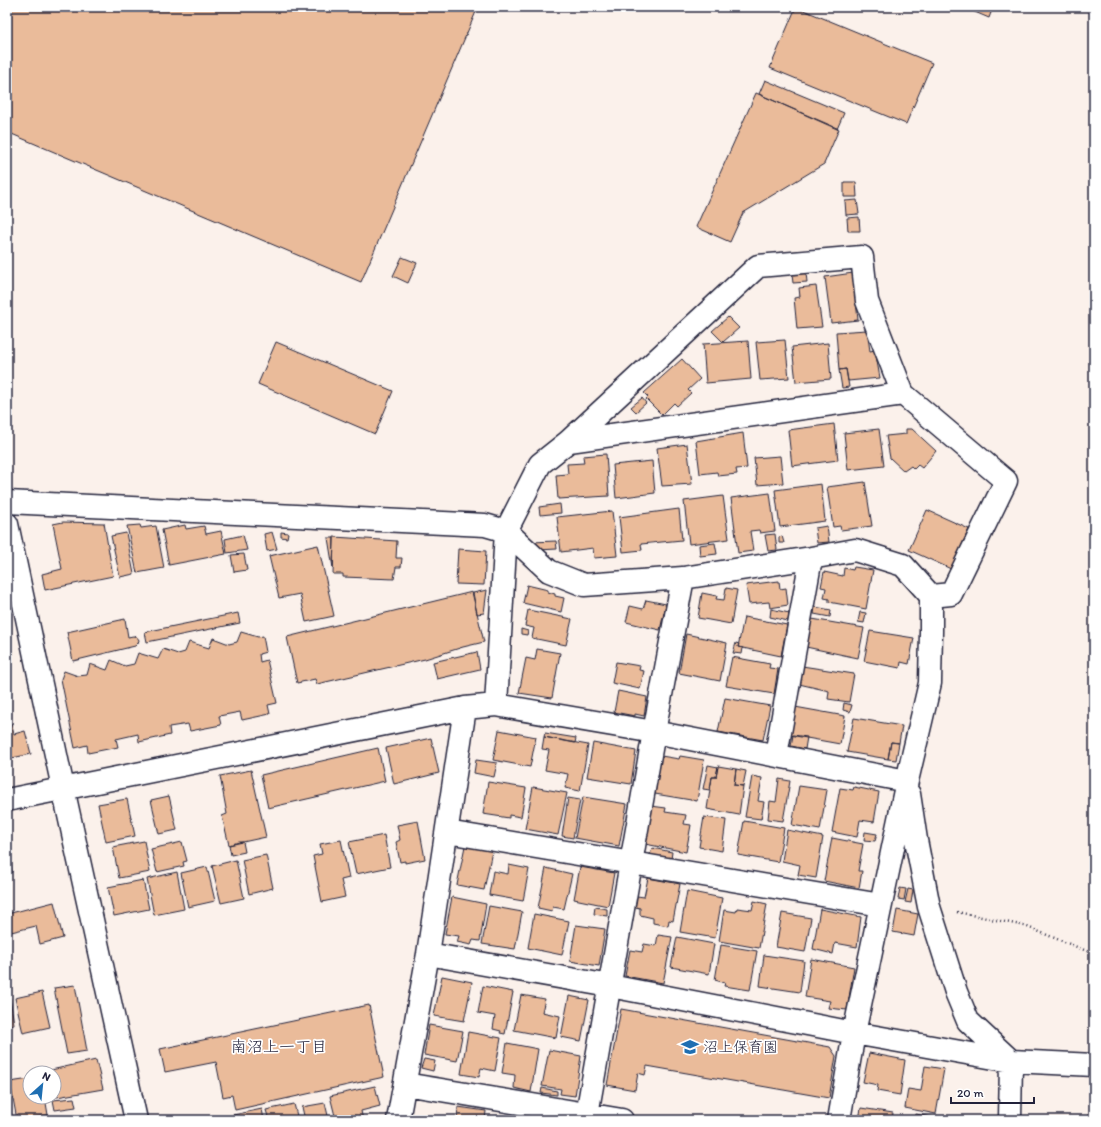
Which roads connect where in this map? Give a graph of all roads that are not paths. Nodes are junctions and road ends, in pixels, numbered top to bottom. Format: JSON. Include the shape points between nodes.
{"nodes":[{"id":1,"x":903,"y":394,"type":"junction"},
{"id":2,"x":569,"y":441,"type":"junction"},
{"id":3,"x":7,"y":502,"type":"edge"},
{"id":4,"x":7,"y":524,"type":"edge"},
{"id":5,"x":506,"y":531,"type":"junction"},
{"id":6,"x":811,"y":558,"type":"junction"},
{"id":7,"x":683,"y":578,"type":"junction"},
{"id":8,"x":930,"y":596,"type":"junction"},
{"id":9,"x":496,"y":705,"type":"junction"},
{"id":10,"x":465,"y":708,"type":"junction"},
{"id":11,"x":654,"y":732,"type":"junction"},
{"id":12,"x":776,"y":756,"type":"junction"},
{"id":13,"x":907,"y":781,"type":"junction"},
{"id":14,"x":63,"y":788,"type":"junction"},
{"id":15,"x":7,"y":800,"type":"edge"},
{"id":16,"x":446,"y":832,"type":"junction"},
{"id":17,"x":631,"y":862,"type":"junction"},
{"id":18,"x":881,"y":905,"type":"junction"},
{"id":19,"x":428,"y":954,"type":"junction"},
{"id":20,"x":610,"y":986,"type":"junction"},
{"id":21,"x":854,"y":1033,"type":"junction"},
{"id":22,"x":1011,"y":1061,"type":"junction"},
{"id":23,"x":1094,"y":1065,"type":"edge"},
{"id":24,"x":405,"y":1084,"type":"junction"},
{"id":25,"x":587,"y":1117,"type":"edge"},
{"id":26,"x":136,"y":1120,"type":"edge"},
{"id":27,"x":398,"y":1120,"type":"edge"},
{"id":28,"x":622,"y":1120,"type":"edge"},
{"id":29,"x":839,"y":1120,"type":"edge"},
{"id":30,"x":1010,"y":1120,"type":"edge"}],
"edges":[{"from":1,"to":2,"type":"street"},
{"from":1,"to":2,"type":"street","via":[[867,301],[862,257],[758,266]]},
{"from":1,"to":8,"type":"street","via":[[1006,481],[951,594]]},
{"from":2,"to":5,"type":"street","via":[[540,464]]},
{"from":3,"to":5,"type":"street","via":[[485,525]]},
{"from":4,"to":14,"type":"street"},
{"from":5,"to":7,"type":"street","via":[[549,571],[584,585]]},
{"from":5,"to":9,"type":"street"},
{"from":6,"to":7,"type":"street"},
{"from":6,"to":8,"type":"street","via":[[855,550],[903,565]]},
{"from":6,"to":12,"type":"street"},
{"from":7,"to":11,"type":"street"},
{"from":8,"to":13,"type":"street","via":[[930,683]]},
{"from":9,"to":10,"type":"street"},
{"from":9,"to":11,"type":"street"},
{"from":10,"to":14,"type":"street"},
{"from":10,"to":16,"type":"street"},
{"from":11,"to":12,"type":"street"},
{"from":11,"to":17,"type":"street"},
{"from":12,"to":13,"type":"street"},
{"from":13,"to":18,"type":"street"},
{"from":13,"to":22,"type":"street","via":[[929,907],[956,992],[968,1021]]},
{"from":14,"to":15,"type":"street"},
{"from":14,"to":26,"type":"street"},
{"from":16,"to":17,"type":"street"},
{"from":16,"to":19,"type":"street"},
{"from":17,"to":18,"type":"street"},
{"from":17,"to":20,"type":"street"},
{"from":18,"to":21,"type":"street"},
{"from":19,"to":20,"type":"street"},
{"from":19,"to":24,"type":"street"},
{"from":20,"to":21,"type":"street"},
{"from":20,"to":25,"type":"street"},
{"from":21,"to":22,"type":"street"},
{"from":21,"to":29,"type":"street"},
{"from":22,"to":23,"type":"street"},
{"from":22,"to":30,"type":"street"},
{"from":24,"to":25,"type":"street"},
{"from":24,"to":27,"type":"street"},
{"from":25,"to":28,"type":"street"}]}
